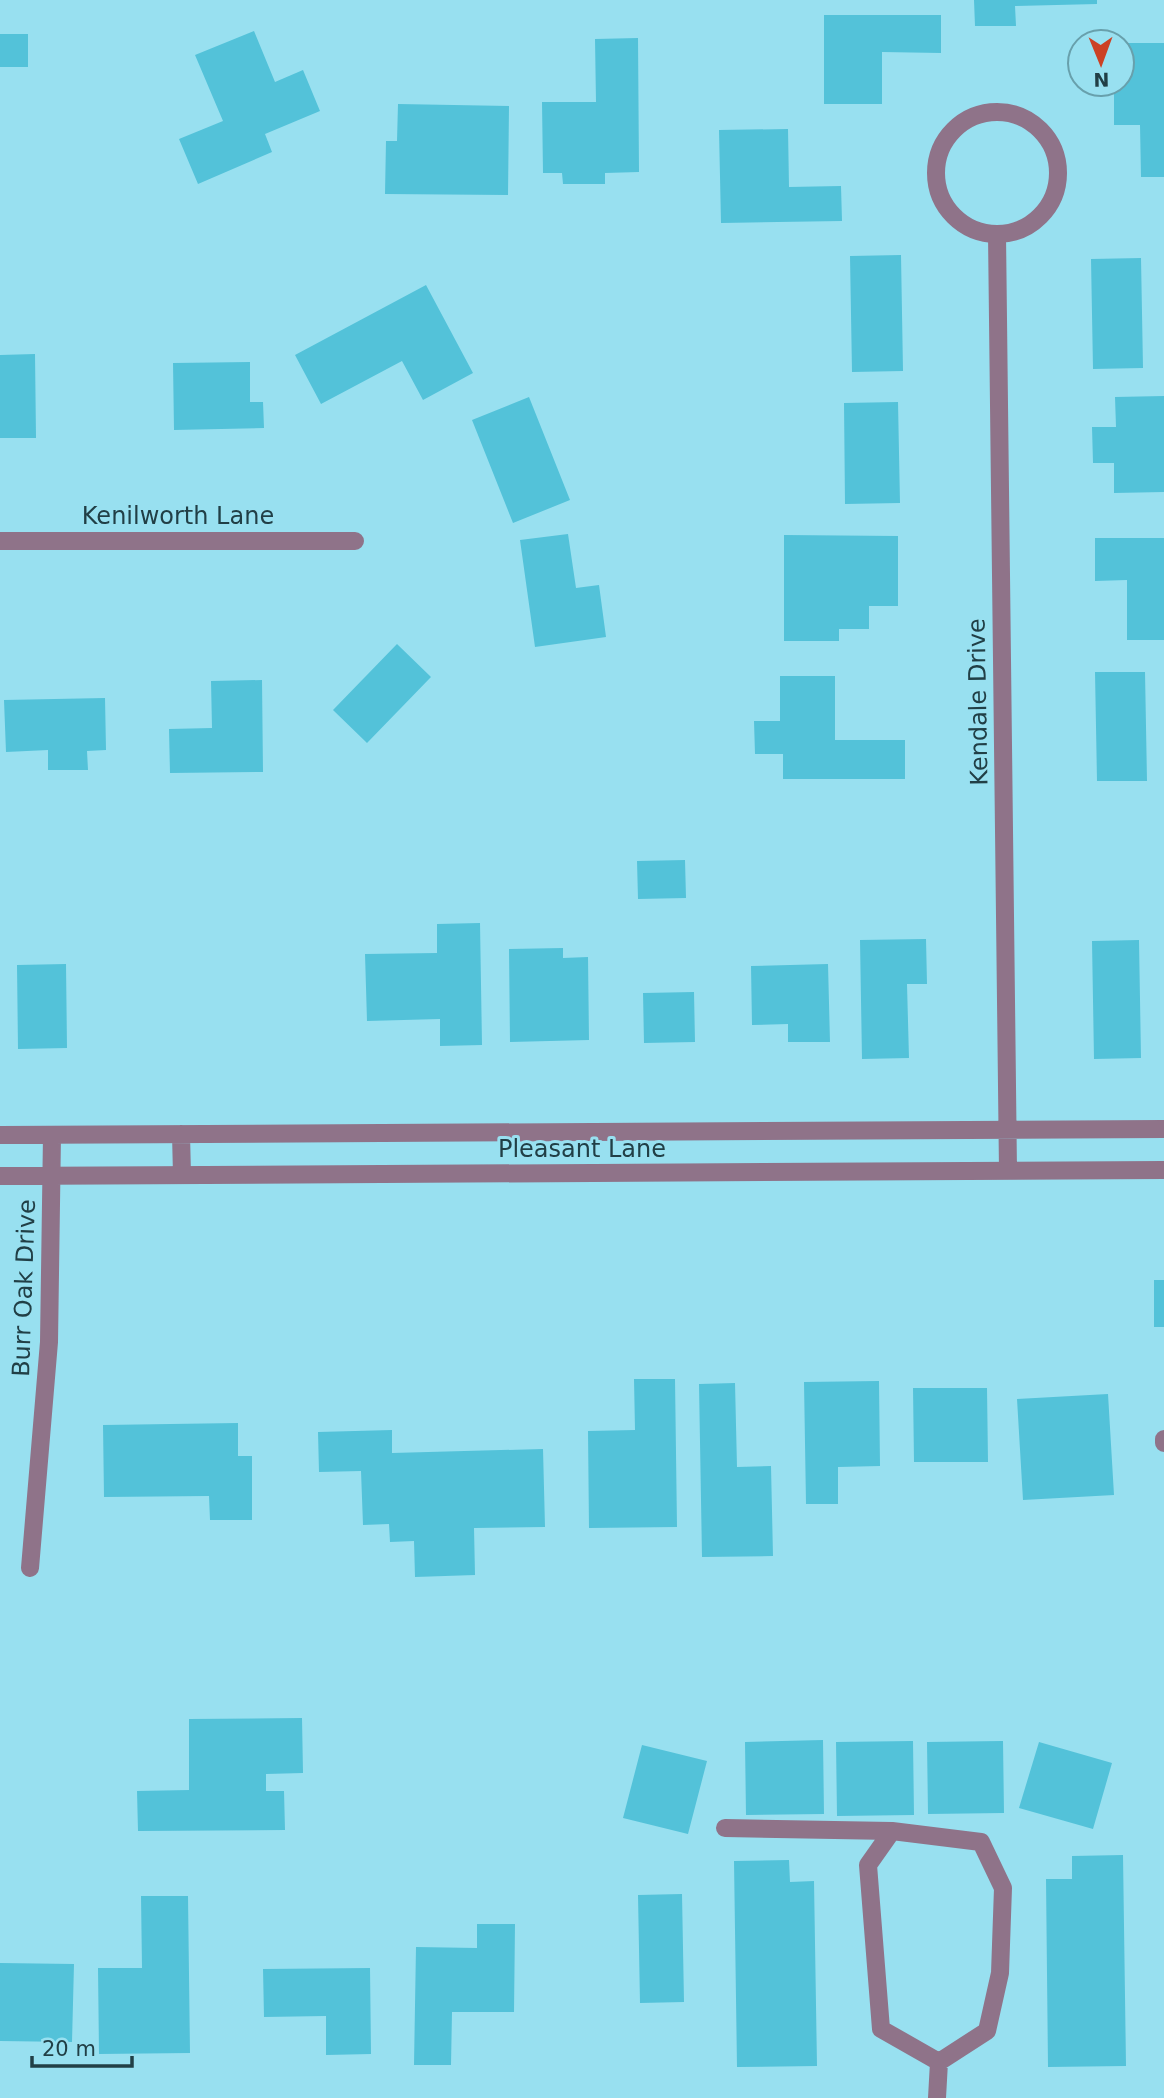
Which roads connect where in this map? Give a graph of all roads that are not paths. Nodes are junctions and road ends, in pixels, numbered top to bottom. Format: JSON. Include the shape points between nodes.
{"nodes":[{"id":1,"x":997,"y":234,"type":"junction"},
{"id":2,"x":0,"y":541,"type":"edge"},
{"id":3,"x":355,"y":541,"type":"dead end"},
{"id":4,"x":1007,"y":1129,"type":"junction"},
{"id":5,"x":1164,"y":1129,"type":"edge"},
{"id":6,"x":181,"y":1134,"type":"junction"},
{"id":7,"x":0,"y":1135,"type":"edge"},
{"id":8,"x":52,"y":1135,"type":"junction"},
{"id":9,"x":1164,"y":1170,"type":"edge"},
{"id":10,"x":1008,"y":1171,"type":"junction"},
{"id":11,"x":0,"y":1175,"type":"edge"},
{"id":12,"x":53,"y":1175,"type":"junction"},
{"id":13,"x":182,"y":1175,"type":"junction"},
{"id":14,"x":30,"y":1568,"type":"dead end"},
{"id":15,"x":725,"y":1828,"type":"dead end"},
{"id":16,"x":892,"y":1831,"type":"junction"},
{"id":17,"x":939,"y":2062,"type":"junction"},
{"id":18,"x":937,"y":2098,"type":"edge"}],
"edges":[{"from":1,"to":1,"type":"street","via":[[1034,221],[1057,188],[1058,169],[1054,149],[1043,132],[1009,113],[988,112],[969,118],[942,147],[938,187],[960,220]]},
{"from":1,"to":4,"type":"street","name":"Kendale Drive"},
{"from":2,"to":3,"type":"street","name":"Kenilworth Lane"},
{"from":4,"to":5,"type":"street","name":"Pleasant Lane"},
{"from":4,"to":6,"type":"street","name":"Pleasant Lane"},
{"from":4,"to":10,"type":"street","name":"Kendale Drive"},
{"from":6,"to":8,"type":"street","name":"Pleasant Lane"},
{"from":6,"to":13,"type":"street"},
{"from":7,"to":8,"type":"street","name":"Pleasant Lane"},
{"from":8,"to":12,"type":"street","name":"Burr Oak Drive"},
{"from":9,"to":10,"type":"street","name":"Pleasant Lane"},
{"from":10,"to":13,"type":"street","name":"Pleasant Lane"},
{"from":11,"to":12,"type":"street","name":"Pleasant Lane"},
{"from":12,"to":13,"type":"street","name":"Pleasant Lane"},
{"from":12,"to":14,"type":"street","name":"Burr Oak Drive","via":[[49,1342]]},
{"from":15,"to":16,"type":"street"},
{"from":16,"to":17,"type":"street","via":[[868,1865],[881,2029]]},
{"from":16,"to":17,"type":"street","via":[[981,1842],[1003,1888],[1000,1973],[987,2031]]},
{"from":17,"to":18,"type":"street"}]}
